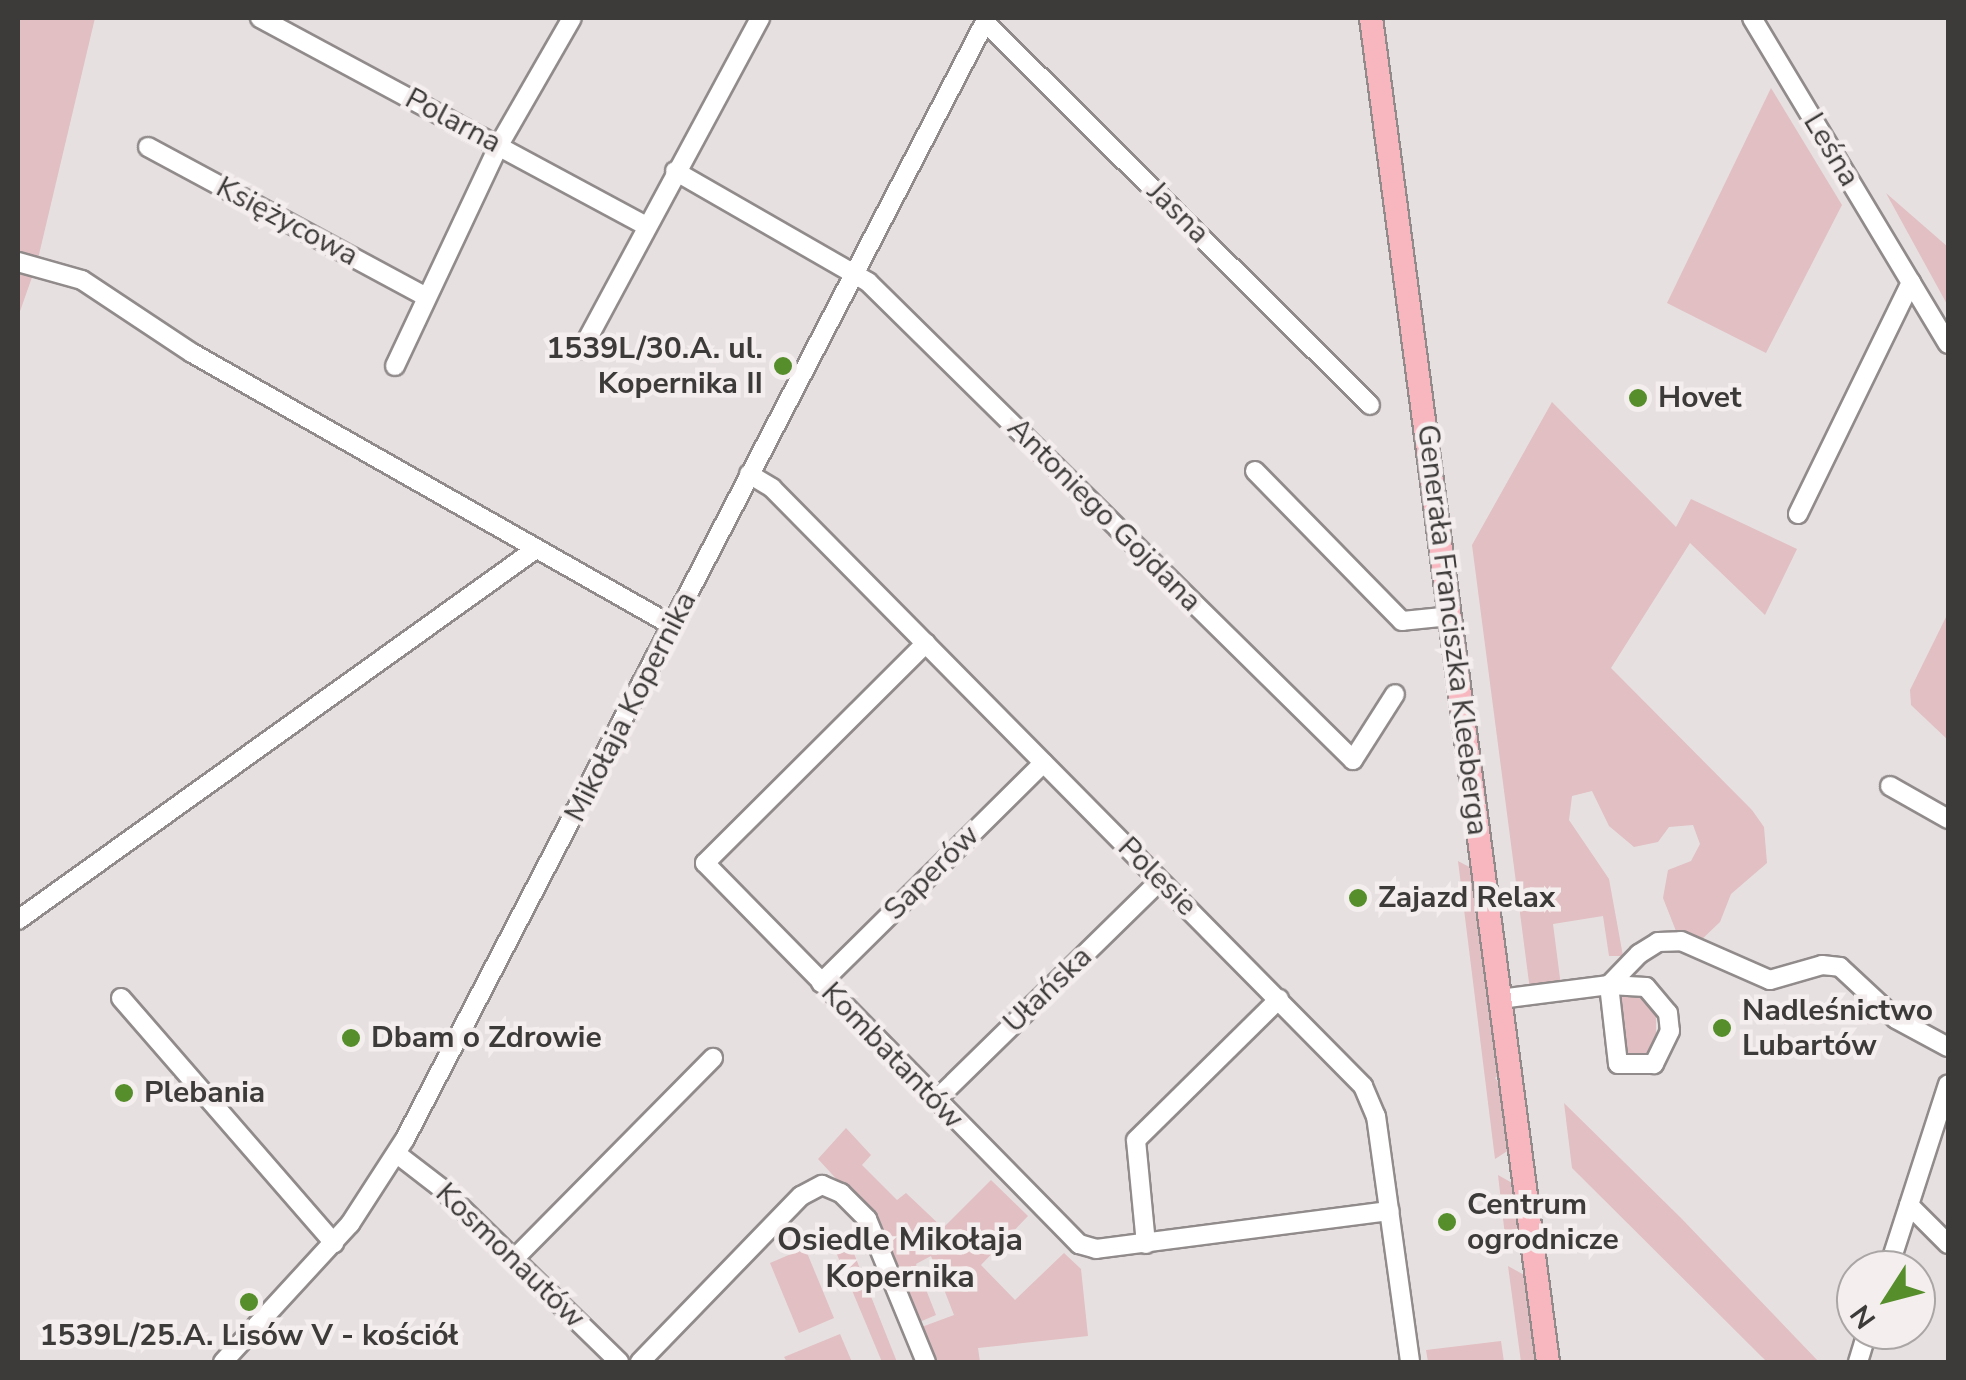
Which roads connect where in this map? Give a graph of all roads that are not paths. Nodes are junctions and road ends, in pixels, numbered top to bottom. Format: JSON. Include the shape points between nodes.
{"nodes":[{"id":1,"x":260,"y":18,"type":"edge"},
{"id":2,"x":572,"y":18,"type":"edge"},
{"id":3,"x":760,"y":18,"type":"edge"},
{"id":4,"x":1371,"y":18,"type":"edge"},
{"id":5,"x":1752,"y":18,"type":"edge"},
{"id":6,"x":986,"y":20,"type":"edge"},
{"id":7,"x":499,"y":145,"type":"junction"},
{"id":8,"x":148,"y":148,"type":"dead end"},
{"id":9,"x":676,"y":171,"type":"junction"},
{"id":10,"x":645,"y":226,"type":"junction"},
{"id":11,"x":18,"y":262,"type":"edge"},
{"id":12,"x":853,"y":273,"type":"junction"},
{"id":13,"x":1911,"y":282,"type":"junction"},
{"id":14,"x":426,"y":297,"type":"junction"},
{"id":15,"x":1948,"y":344,"type":"edge"},
{"id":16,"x":582,"y":349,"type":"dead end"},
{"id":17,"x":396,"y":366,"type":"dead end"},
{"id":18,"x":1370,"y":405,"type":"dead end"},
{"id":19,"x":1255,"y":471,"type":"dead end"},
{"id":20,"x":749,"y":474,"type":"junction"},
{"id":21,"x":1798,"y":514,"type":"dead end"},
{"id":22,"x":532,"y":551,"type":"junction"},
{"id":23,"x":1451,"y":616,"type":"junction"},
{"id":24,"x":673,"y":626,"type":"junction"},
{"id":25,"x":926,"y":644,"type":"junction"},
{"id":26,"x":1394,"y":694,"type":"dead end"},
{"id":27,"x":1044,"y":763,"type":"junction"},
{"id":28,"x":1890,"y":786,"type":"dead end"},
{"id":29,"x":1948,"y":819,"type":"edge"},
{"id":30,"x":1160,"y":881,"type":"junction"},
{"id":31,"x":18,"y":920,"type":"edge"},
{"id":32,"x":821,"y":983,"type":"junction"},
{"id":33,"x":1609,"y":986,"type":"junction"},
{"id":34,"x":121,"y":998,"type":"dead end"},
{"id":35,"x":1279,"y":998,"type":"junction"},
{"id":36,"x":1500,"y":999,"type":"junction"},
{"id":37,"x":1948,"y":1047,"type":"edge"},
{"id":38,"x":713,"y":1058,"type":"dead end"},
{"id":39,"x":1948,"y":1084,"type":"edge"},
{"id":40,"x":936,"y":1100,"type":"junction"},
{"id":41,"x":397,"y":1154,"type":"junction"},
{"id":42,"x":1909,"y":1205,"type":"junction"},
{"id":43,"x":1390,"y":1211,"type":"junction"},
{"id":44,"x":334,"y":1243,"type":"junction"},
{"id":45,"x":1146,"y":1244,"type":"junction"},
{"id":46,"x":1948,"y":1244,"type":"edge"},
{"id":47,"x":1894,"y":1250,"type":"edge"},
{"id":48,"x":514,"y":1259,"type":"junction"},
{"id":49,"x":223,"y":1362,"type":"edge"},
{"id":50,"x":619,"y":1362,"type":"edge"},
{"id":51,"x":640,"y":1362,"type":"edge"},
{"id":52,"x":926,"y":1362,"type":"edge"},
{"id":53,"x":1410,"y":1362,"type":"edge"},
{"id":54,"x":1548,"y":1362,"type":"edge"}],
"edges":[{"from":1,"to":7,"type":"street","name":"Polarna"},
{"from":2,"to":7,"type":"street"},
{"from":3,"to":9,"type":"street"},
{"from":4,"to":23,"type":"main road","name":"Generała Franciszka Kleeberga"},
{"from":5,"to":13,"type":"street","name":"Leśna"},
{"from":6,"to":12,"type":"street","name":"Mikołaja Kopernika"},
{"from":6,"to":18,"type":"street","name":"Jasna"},
{"from":7,"to":10,"type":"street","name":"Polarna"},
{"from":7,"to":14,"type":"street"},
{"from":8,"to":14,"type":"street","name":"Księżycowa"},
{"from":9,"to":10,"type":"street"},
{"from":9,"to":12,"type":"street"},
{"from":10,"to":16,"type":"street"},
{"from":11,"to":22,"type":"street","via":[[82,280],[192,353]]},
{"from":12,"to":20,"type":"street","name":"Mikołaja Kopernika"},
{"from":12,"to":26,"type":"street","name":"Antoniego Gojdana","via":[[1353,760]]},
{"from":13,"to":15,"type":"street","name":"Leśna"},
{"from":13,"to":21,"type":"street"},
{"from":14,"to":17,"type":"street"},
{"from":19,"to":23,"type":"street","via":[[1402,622]]},
{"from":20,"to":24,"type":"street","name":"Mikołaja Kopernika"},
{"from":20,"to":25,"type":"street","name":"Polesie","via":[[772,488]]},
{"from":22,"to":24,"type":"street"},
{"from":22,"to":31,"type":"street"},
{"from":23,"to":36,"type":"main road","name":"Generała Franciszka Kleeberga"},
{"from":24,"to":41,"type":"street","name":"Mikołaja Kopernika"},
{"from":25,"to":27,"type":"street","name":"Polesie"},
{"from":25,"to":32,"type":"street","name":"Kombatantów","via":[[705,864]]},
{"from":27,"to":30,"type":"street","name":"Polesie"},
{"from":27,"to":32,"type":"street","name":"Saperów"},
{"from":28,"to":29,"type":"street"},
{"from":30,"to":35,"type":"street","name":"Polesie"},
{"from":30,"to":40,"type":"street","name":"Ułańska"},
{"from":32,"to":40,"type":"street","name":"Kombatantów"},
{"from":33,"to":33,"type":"street","via":[[1618,1064],[1654,1064],[1670,1031],[1668,1013],[1646,987]]},
{"from":33,"to":36,"type":"street"},
{"from":33,"to":37,"type":"street","via":[[1658,942],[1681,940],[1770,980],[1822,965],[1840,967],[1896,1019]]},
{"from":34,"to":44,"type":"street"},
{"from":35,"to":43,"type":"street","name":"Polesie","via":[[1368,1095]]},
{"from":35,"to":45,"type":"street","via":[[1136,1140]]},
{"from":36,"to":54,"type":"main road","name":"Generała Franciszka Kleeberga"},
{"from":38,"to":48,"type":"street"},
{"from":39,"to":42,"type":"street"},
{"from":40,"to":45,"type":"street","name":"Kombatantów","via":[[1066,1236],[1096,1250]]},
{"from":41,"to":44,"type":"street","name":"Mikołaja Kopernika"},
{"from":41,"to":48,"type":"street","name":"Kosmonautów"},
{"from":42,"to":46,"type":"street"},
{"from":42,"to":47,"type":"street"},
{"from":43,"to":45,"type":"street","name":"Kombatantów"},
{"from":43,"to":53,"type":"street","name":"Polesie"},
{"from":44,"to":49,"type":"street","name":"Mikołaja Kopernika"},
{"from":48,"to":50,"type":"street","name":"Kosmonautów"},
{"from":51,"to":52,"type":"street","via":[[800,1196],[822,1185],[841,1193],[867,1219]]}]}
